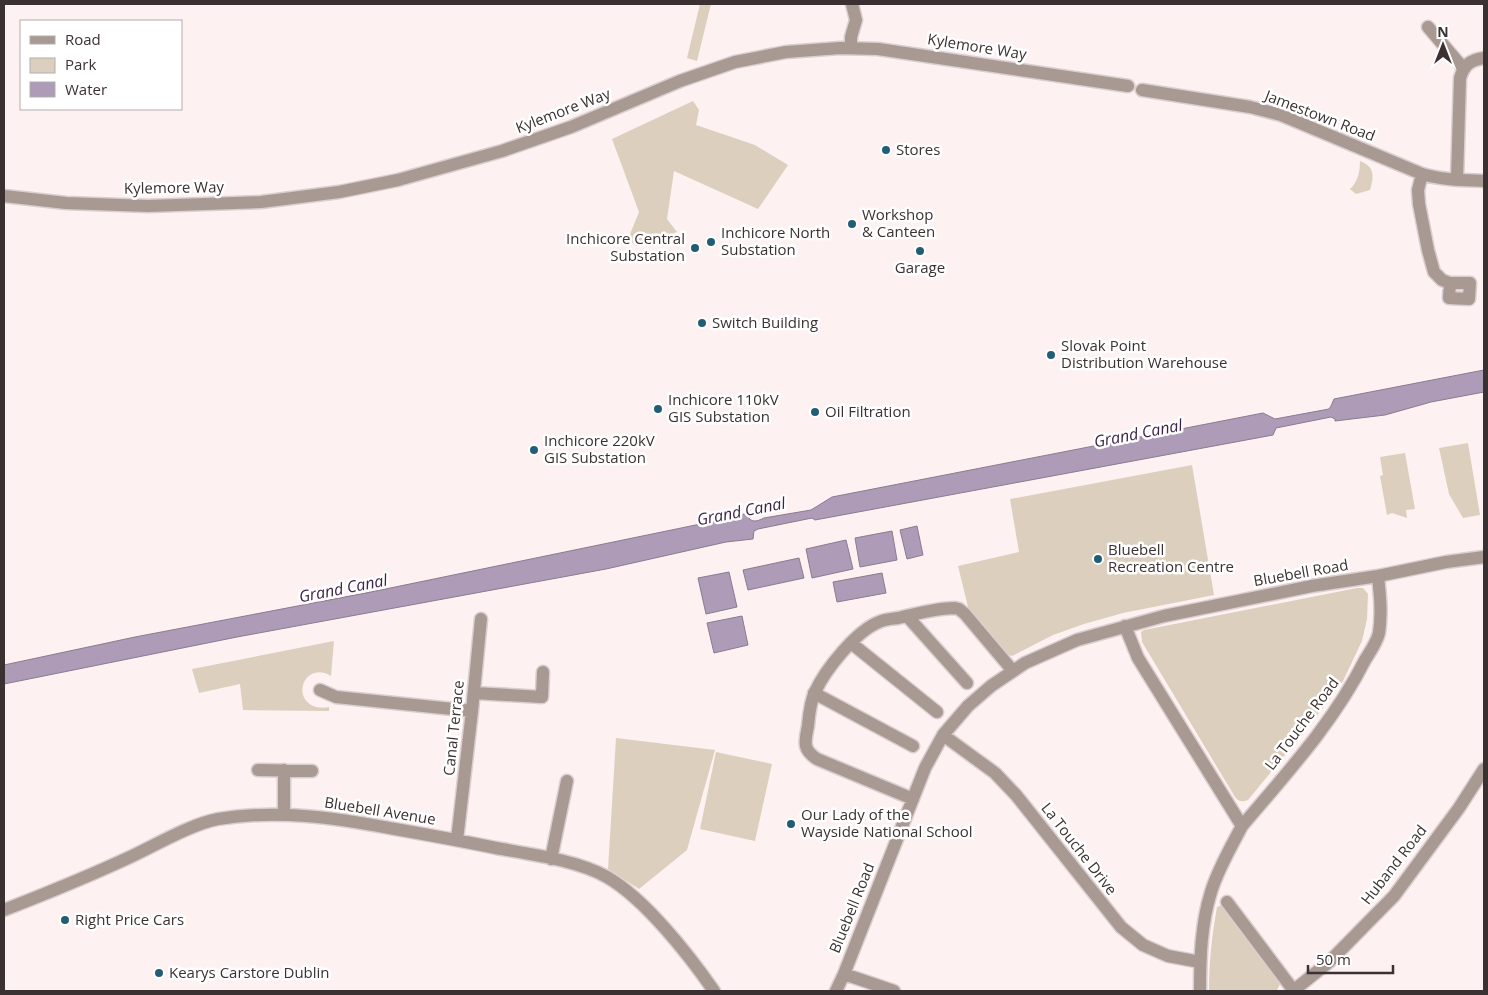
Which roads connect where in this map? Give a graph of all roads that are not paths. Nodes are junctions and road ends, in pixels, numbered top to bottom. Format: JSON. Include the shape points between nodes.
{"nodes":[{"id":1,"x":852,"y":4,"type":"edge"},
{"id":2,"x":1428,"y":27,"type":"dead end"},
{"id":3,"x":851,"y":48,"type":"junction"},
{"id":4,"x":1484,"y":58,"type":"edge"},
{"id":5,"x":1463,"y":68,"type":"junction"},
{"id":6,"x":1128,"y":86,"type":"dead end"},
{"id":7,"x":1142,"y":90,"type":"dead end"},
{"id":8,"x":1422,"y":174,"type":"junction"},
{"id":9,"x":1457,"y":179,"type":"junction"},
{"id":10,"x":1484,"y":181,"type":"edge"},
{"id":11,"x":4,"y":196,"type":"edge"},
{"id":12,"x":1450,"y":283,"type":"dead end"},
{"id":13,"x":1484,"y":557,"type":"edge"},
{"id":14,"x":1378,"y":576,"type":"junction"},
{"id":15,"x":908,"y":616,"type":"junction"},
{"id":16,"x":481,"y":619,"type":"dead end"},
{"id":17,"x":1125,"y":626,"type":"junction"},
{"id":18,"x":851,"y":643,"type":"junction"},
{"id":19,"x":1013,"y":671,"type":"junction"},
{"id":20,"x":543,"y":672,"type":"dead end"},
{"id":21,"x":967,"y":683,"type":"dead end"},
{"id":22,"x":320,"y":690,"type":"dead end"},
{"id":23,"x":474,"y":693,"type":"junction"},
{"id":24,"x":814,"y":693,"type":"junction"},
{"id":25,"x":472,"y":711,"type":"junction"},
{"id":26,"x":938,"y":712,"type":"dead end"},
{"id":27,"x":943,"y":735,"type":"junction"},
{"id":28,"x":913,"y":746,"type":"dead end"},
{"id":29,"x":1484,"y":769,"type":"edge"},
{"id":30,"x":258,"y":770,"type":"dead end"},
{"id":31,"x":284,"y":770,"type":"junction"},
{"id":32,"x":312,"y":771,"type":"dead end"},
{"id":33,"x":567,"y":781,"type":"dead end"},
{"id":34,"x":913,"y":799,"type":"junction"},
{"id":35,"x":284,"y":814,"type":"junction"},
{"id":36,"x":1242,"y":826,"type":"junction"},
{"id":37,"x":457,"y":840,"type":"junction"},
{"id":38,"x":551,"y":859,"type":"junction"},
{"id":39,"x":1227,"y":902,"type":"dead end"},
{"id":40,"x":4,"y":910,"type":"edge"},
{"id":41,"x":1200,"y":962,"type":"junction"},
{"id":42,"x":844,"y":974,"type":"junction"},
{"id":43,"x":714,"y":991,"type":"edge"},
{"id":44,"x":836,"y":991,"type":"edge"},
{"id":45,"x":894,"y":991,"type":"edge"},
{"id":46,"x":1200,"y":991,"type":"edge"},
{"id":47,"x":1294,"y":991,"type":"edge"}],
"edges":[{"from":1,"to":3,"type":"street","via":[[856,20]]},
{"from":2,"to":5,"type":"street"},
{"from":3,"to":6,"type":"street","name":"Kylemore Way","via":[[894,50]]},
{"from":3,"to":11,"type":"street","name":"Kylemore Way","via":[[786,52],[735,62],[680,81],[571,128],[502,151],[398,180],[339,192],[261,202],[148,206],[66,203]]},
{"from":4,"to":5,"type":"street"},
{"from":5,"to":9,"type":"street"},
{"from":7,"to":8,"type":"street","name":"Jamestown Road","via":[[1281,115]]},
{"from":8,"to":9,"type":"street","name":"Jamestown Road"},
{"from":8,"to":12,"type":"street","via":[[1419,204],[1428,250],[1434,272]]},
{"from":9,"to":10,"type":"street","name":"Jamestown Road"},
{"from":13,"to":14,"type":"street","name":"Bluebell Road"},
{"from":14,"to":17,"type":"street","name":"Bluebell Road","via":[[1257,597]]},
{"from":14,"to":36,"type":"street","name":"La Touche Road","via":[[1381,606],[1378,635],[1360,671],[1332,715]]},
{"from":15,"to":18,"type":"street","via":[[880,621]]},
{"from":15,"to":19,"type":"street","via":[[959,609]]},
{"from":15,"to":21,"type":"street"},
{"from":16,"to":23,"type":"street","name":"Canal Terrace"},
{"from":17,"to":19,"type":"street","name":"Bluebell Road","via":[[1077,640]]},
{"from":17,"to":36,"type":"street","via":[[1138,658]]},
{"from":18,"to":24,"type":"street"},
{"from":18,"to":26,"type":"street"},
{"from":19,"to":27,"type":"street","name":"Bluebell Road","via":[[968,706]]},
{"from":20,"to":23,"type":"street","via":[[542,697]]},
{"from":22,"to":25,"type":"street","via":[[336,697]]},
{"from":23,"to":25,"type":"street","name":"Canal Terrace"},
{"from":24,"to":28,"type":"street"},
{"from":24,"to":34,"type":"street","via":[[805,743],[810,754]]},
{"from":25,"to":37,"type":"street","name":"Canal Terrace"},
{"from":27,"to":34,"type":"street","name":"Bluebell Road"},
{"from":27,"to":41,"type":"street","name":"La Touche Drive","via":[[995,773],[1016,795],[1121,927],[1143,945],[1168,956]]},
{"from":29,"to":47,"type":"street","name":"Huband Road","via":[[1394,896],[1329,962]]},
{"from":30,"to":31,"type":"street"},
{"from":31,"to":32,"type":"street"},
{"from":31,"to":35,"type":"street"},
{"from":33,"to":38,"type":"street"},
{"from":34,"to":42,"type":"street","name":"Bluebell Road"},
{"from":35,"to":37,"type":"street","name":"Bluebell Avenue","via":[[322,817]]},
{"from":35,"to":40,"type":"street","name":"Bluebell Avenue","via":[[217,819],[198,825],[125,860]]},
{"from":36,"to":41,"type":"street","name":"La Touche Road","via":[[1211,892]]},
{"from":37,"to":38,"type":"street","name":"Bluebell Avenue"},
{"from":38,"to":43,"type":"street","name":"Bluebell Avenue","via":[[587,868],[619,885],[660,924]]},
{"from":39,"to":47,"type":"street","name":"Huband Road"},
{"from":41,"to":46,"type":"street","name":"La Touche Road"},
{"from":42,"to":44,"type":"street","name":"Bluebell Road"},
{"from":42,"to":45,"type":"street","name":"Bluebell Road"}]}
